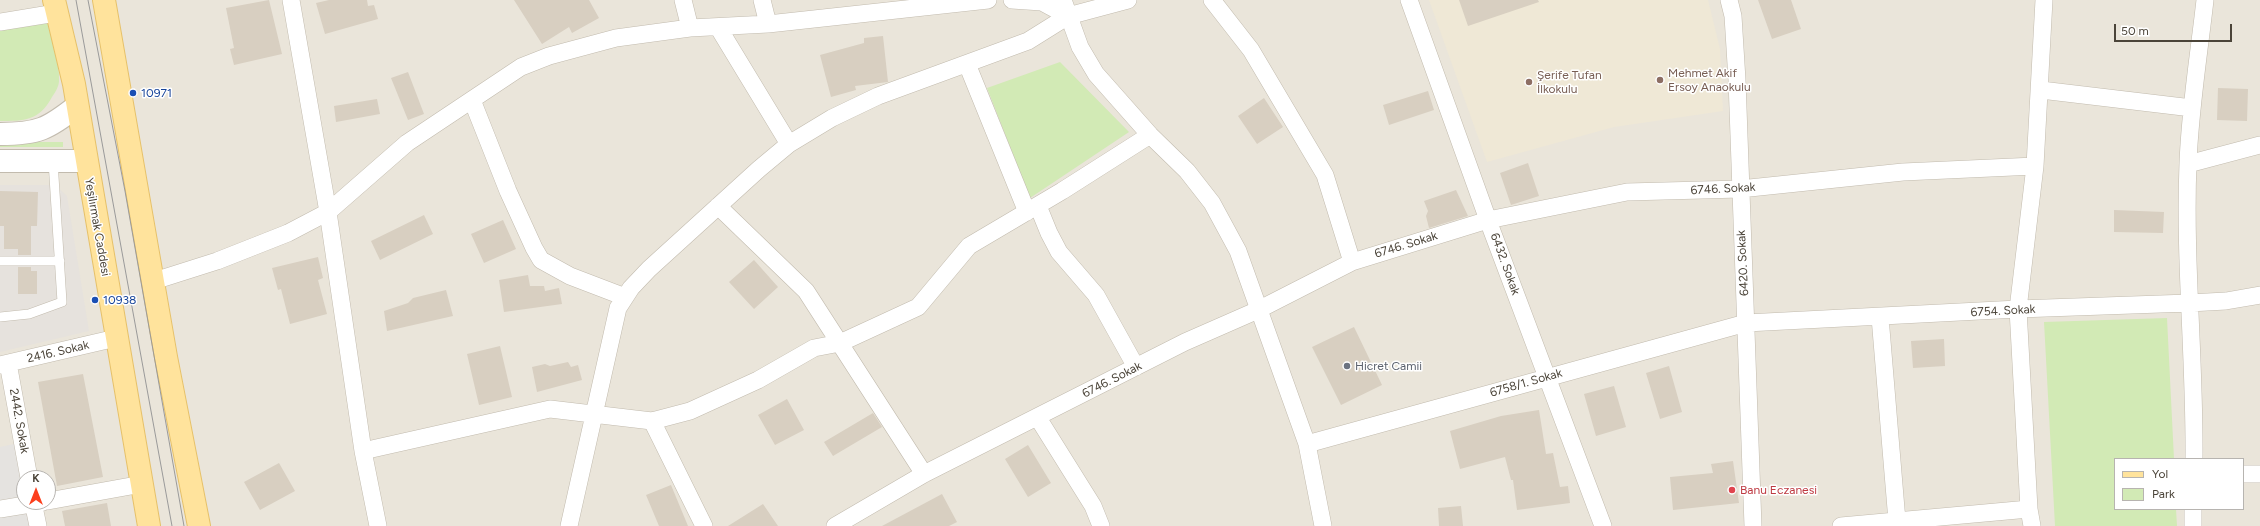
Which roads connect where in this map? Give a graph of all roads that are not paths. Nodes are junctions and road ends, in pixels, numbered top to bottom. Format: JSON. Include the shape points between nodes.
{"nodes":[{"id":1,"x":104,"y":0,"type":"edge"},
{"id":2,"x":292,"y":0,"type":"edge"},
{"id":3,"x":683,"y":0,"type":"edge"},
{"id":4,"x":762,"y":0,"type":"edge"},
{"id":5,"x":988,"y":0,"type":"edge"},
{"id":6,"x":1012,"y":0,"type":"edge"},
{"id":7,"x":1128,"y":0,"type":"edge"},
{"id":8,"x":1212,"y":0,"type":"edge"},
{"id":9,"x":1409,"y":0,"type":"edge"},
{"id":10,"x":1729,"y":0,"type":"edge"},
{"id":11,"x":2044,"y":0,"type":"edge"},
{"id":12,"x":2205,"y":0,"type":"edge"},
{"id":13,"x":55,"y":6,"type":"edge"},
{"id":14,"x":1066,"y":8,"type":"edge"},
{"id":15,"x":0,"y":22,"type":"edge"},
{"id":16,"x":768,"y":24,"type":"junction"},
{"id":17,"x":718,"y":27,"type":"junction"},
{"id":18,"x":690,"y":28,"type":"junction"},
{"id":19,"x":967,"y":64,"type":"junction"},
{"id":20,"x":2041,"y":90,"type":"junction"},
{"id":21,"x":472,"y":100,"type":"junction"},
{"id":22,"x":77,"y":106,"type":"junction"},
{"id":23,"x":2192,"y":108,"type":"junction"},
{"id":24,"x":0,"y":134,"type":"edge"},
{"id":25,"x":1150,"y":135,"type":"junction"},
{"id":26,"x":789,"y":144,"type":"junction"},
{"id":27,"x":2260,"y":145,"type":"edge"},
{"id":28,"x":0,"y":160,"type":"edge"},
{"id":29,"x":53,"y":161,"type":"junction"},
{"id":30,"x":86,"y":161,"type":"junction"},
{"id":31,"x":2188,"y":164,"type":"junction"},
{"id":32,"x":2035,"y":166,"type":"junction"},
{"id":33,"x":1740,"y":189,"type":"junction"},
{"id":34,"x":718,"y":206,"type":"junction"},
{"id":35,"x":1032,"y":209,"type":"junction"},
{"id":36,"x":328,"y":212,"type":"junction"},
{"id":37,"x":1488,"y":220,"type":"junction"},
{"id":38,"x":0,"y":261,"type":"edge"},
{"id":39,"x":60,"y":261,"type":"junction"},
{"id":40,"x":1352,"y":262,"type":"junction"},
{"id":41,"x":154,"y":281,"type":"junction"},
{"id":42,"x":2260,"y":295,"type":"edge"},
{"id":43,"x":625,"y":297,"type":"junction"},
{"id":44,"x":2189,"y":303,"type":"junction"},
{"id":45,"x":2018,"y":309,"type":"junction"},
{"id":46,"x":1258,"y":310,"type":"junction"},
{"id":47,"x":0,"y":317,"type":"edge"},
{"id":48,"x":1880,"y":317,"type":"junction"},
{"id":49,"x":1746,"y":323,"type":"junction"},
{"id":50,"x":116,"y":338,"type":"junction"},
{"id":51,"x":840,"y":343,"type":"junction"},
{"id":52,"x":4,"y":364,"type":"edge"},
{"id":53,"x":1136,"y":367,"type":"junction"},
{"id":54,"x":1547,"y":377,"type":"junction"},
{"id":55,"x":592,"y":415,"type":"junction"},
{"id":56,"x":1038,"y":418,"type":"junction"},
{"id":57,"x":652,"y":421,"type":"junction"},
{"id":58,"x":1307,"y":444,"type":"junction"},
{"id":59,"x":363,"y":451,"type":"junction"},
{"id":60,"x":2194,"y":458,"type":"edge"},
{"id":61,"x":27,"y":470,"type":"edge"},
{"id":62,"x":924,"y":474,"type":"junction"},
{"id":63,"x":2244,"y":474,"type":"edge"},
{"id":64,"x":2260,"y":474,"type":"edge"},
{"id":65,"x":142,"y":484,"type":"junction"},
{"id":66,"x":56,"y":499,"type":"edge"},
{"id":67,"x":16,"y":506,"type":"edge"},
{"id":68,"x":0,"y":509,"type":"edge"},
{"id":69,"x":2029,"y":509,"type":"junction"},
{"id":70,"x":39,"y":510,"type":"edge"},
{"id":71,"x":2193,"y":510,"type":"edge"},
{"id":72,"x":1897,"y":521,"type":"junction"},
{"id":73,"x":38,"y":526,"type":"edge"},
{"id":74,"x":149,"y":526,"type":"edge"},
{"id":75,"x":199,"y":526,"type":"edge"},
{"id":76,"x":378,"y":526,"type":"edge"},
{"id":77,"x":569,"y":526,"type":"edge"},
{"id":78,"x":704,"y":526,"type":"edge"},
{"id":79,"x":835,"y":526,"type":"edge"},
{"id":80,"x":1101,"y":526,"type":"edge"},
{"id":81,"x":1323,"y":526,"type":"edge"},
{"id":82,"x":1603,"y":526,"type":"edge"},
{"id":83,"x":1753,"y":526,"type":"edge"},
{"id":84,"x":1841,"y":526,"type":"edge"},
{"id":85,"x":2032,"y":526,"type":"edge"},
{"id":86,"x":2193,"y":526,"type":"edge"}],
"edges":[{"from":1,"to":41,"type":"main road"},
{"from":2,"to":36,"type":"street"},
{"from":3,"to":18,"type":"street"},
{"from":4,"to":16,"type":"street"},
{"from":5,"to":16,"type":"street"},
{"from":6,"to":14,"type":"street","via":[[1042,2]]},
{"from":7,"to":14,"type":"street"},
{"from":8,"to":40,"type":"street","via":[[1251,50],[1325,175]]},
{"from":9,"to":37,"type":"street","name":"6432. Sokak"},
{"from":10,"to":33,"type":"street","name":"6420. Sokak","via":[[1733,16]]},
{"from":11,"to":20,"type":"street"},
{"from":12,"to":23,"type":"street"},
{"from":13,"to":15,"type":"street"},
{"from":13,"to":22,"type":"main road","name":"Yeşilırmak Caddesi"},
{"from":14,"to":19,"type":"street","via":[[1028,40]]},
{"from":14,"to":25,"type":"street","via":[[1080,47],[1096,74]]},
{"from":16,"to":17,"type":"street"},
{"from":17,"to":18,"type":"street"},
{"from":17,"to":26,"type":"street"},
{"from":18,"to":21,"type":"street","via":[[616,38],[549,56],[521,67]]},
{"from":19,"to":26,"type":"street","via":[[878,96],[832,118]]},
{"from":19,"to":35,"type":"street"},
{"from":20,"to":23,"type":"street"},
{"from":20,"to":32,"type":"street"},
{"from":21,"to":36,"type":"street","via":[[407,143]]},
{"from":21,"to":43,"type":"street","via":[[508,191],[541,260],[570,276]]},
{"from":22,"to":24,"type":"street","via":[[39,131]]},
{"from":22,"to":30,"type":"main road","name":"Yeşilırmak Caddesi"},
{"from":23,"to":31,"type":"street"},
{"from":25,"to":35,"type":"street"},
{"from":25,"to":46,"type":"street","via":[[1186,171],[1212,203],[1238,251]]},
{"from":26,"to":34,"type":"street"},
{"from":27,"to":31,"type":"street"},
{"from":28,"to":29,"type":"street"},
{"from":29,"to":30,"type":"street"},
{"from":29,"to":39,"type":"lane"},
{"from":30,"to":50,"type":"main road","name":"Yeşilırmak Caddesi"},
{"from":31,"to":44,"type":"street"},
{"from":32,"to":33,"type":"street","name":"6746. Sokak","via":[[1903,172]]},
{"from":32,"to":45,"type":"street"},
{"from":33,"to":37,"type":"street","name":"6746. Sokak","via":[[1627,192]]},
{"from":33,"to":49,"type":"street","name":"6420. Sokak"},
{"from":34,"to":43,"type":"street","via":[[654,264]]},
{"from":34,"to":51,"type":"street","via":[[806,291]]},
{"from":35,"to":51,"type":"street","via":[[969,246],[918,307]]},
{"from":35,"to":53,"type":"street","via":[[1059,252],[1096,296]]},
{"from":36,"to":41,"type":"street","via":[[217,261]]},
{"from":36,"to":59,"type":"street"},
{"from":37,"to":40,"type":"street","name":"6746. Sokak"},
{"from":37,"to":54,"type":"street","name":"6432. Sokak"},
{"from":38,"to":39,"type":"lane"},
{"from":39,"to":47,"type":"lane","via":[[62,302],[29,314]]},
{"from":40,"to":46,"type":"street","name":"6746. Sokak"},
{"from":41,"to":75,"type":"main road"},
{"from":42,"to":44,"type":"street","name":"6754. Sokak","via":[[2226,301]]},
{"from":43,"to":55,"type":"street","via":[[618,308]]},
{"from":44,"to":45,"type":"street","name":"6754. Sokak"},
{"from":44,"to":60,"type":"street"},
{"from":45,"to":48,"type":"street","name":"6754. Sokak"},
{"from":45,"to":69,"type":"street"},
{"from":46,"to":53,"type":"street","name":"6746. Sokak"},
{"from":46,"to":58,"type":"street"},
{"from":48,"to":49,"type":"street","name":"6754. Sokak"},
{"from":48,"to":72,"type":"street"},
{"from":49,"to":54,"type":"street","name":"6758/1. Sokak"},
{"from":49,"to":83,"type":"street","name":"6420. Sokak"},
{"from":50,"to":52,"type":"street","name":"2416. Sokak"},
{"from":50,"to":65,"type":"main road","name":"Yeşilırmak Caddesi"},
{"from":51,"to":57,"type":"street","via":[[814,348],[758,380],[690,411]]},
{"from":51,"to":62,"type":"street"},
{"from":52,"to":61,"type":"street","name":"2442. Sokak"},
{"from":53,"to":56,"type":"street","name":"6746. Sokak"},
{"from":54,"to":58,"type":"street","name":"6758/1. Sokak"},
{"from":54,"to":82,"type":"street","name":"6432. Sokak"},
{"from":55,"to":57,"type":"street"},
{"from":55,"to":59,"type":"street","via":[[550,409]]},
{"from":55,"to":77,"type":"street"},
{"from":56,"to":62,"type":"street","name":"6746. Sokak"},
{"from":56,"to":80,"type":"street","via":[[1093,506]]},
{"from":57,"to":78,"type":"street"},
{"from":58,"to":81,"type":"street"},
{"from":59,"to":76,"type":"street"},
{"from":62,"to":79,"type":"street","name":"6746. Sokak"},
{"from":63,"to":64,"type":"street"},
{"from":65,"to":66,"type":"street"},
{"from":65,"to":74,"type":"main road","name":"Yeşilırmak Caddesi"},
{"from":67,"to":68,"type":"street"},
{"from":69,"to":72,"type":"street"},
{"from":69,"to":85,"type":"street"},
{"from":70,"to":73,"type":"street"},
{"from":71,"to":86,"type":"street"},
{"from":72,"to":84,"type":"street"}]}
